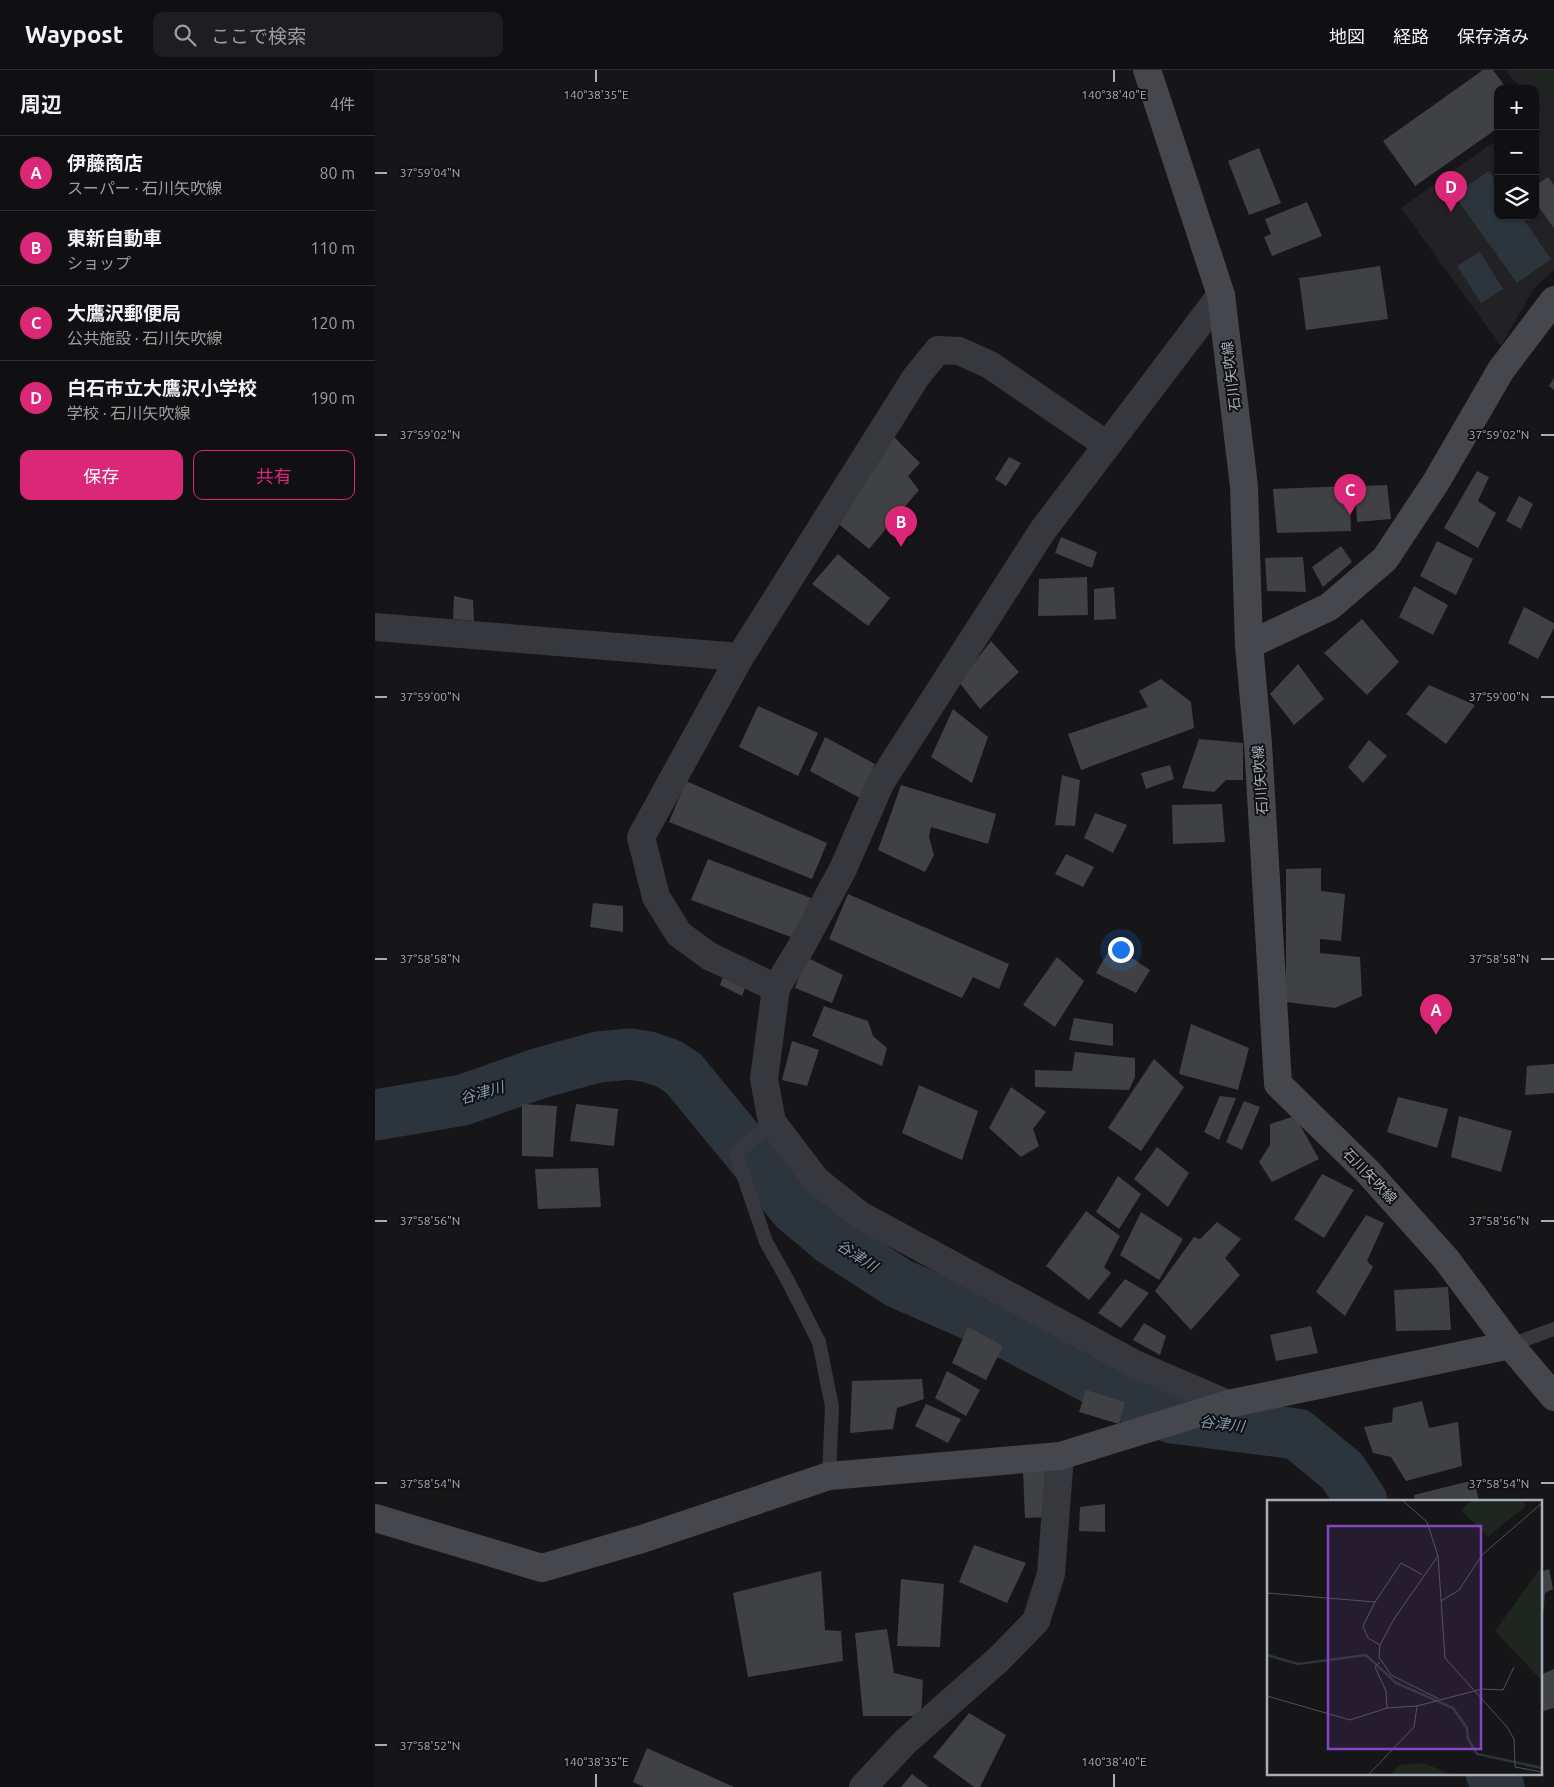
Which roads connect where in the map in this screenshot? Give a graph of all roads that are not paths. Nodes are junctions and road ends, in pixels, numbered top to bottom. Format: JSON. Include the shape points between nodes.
{"nodes":[{"id":1,"x":1147,"y":70,"type":"edge"},
{"id":2,"x":1221,"y":296,"type":"junction"},
{"id":3,"x":1554,"y":300,"type":"edge"},
{"id":4,"x":1107,"y":444,"type":"junction"},
{"id":5,"x":375,"y":627,"type":"edge"},
{"id":6,"x":1249,"y":645,"type":"junction"},
{"id":7,"x":740,"y":657,"type":"junction"},
{"id":8,"x":776,"y":988,"type":"junction"},
{"id":9,"x":772,"y":1122,"type":"junction"},
{"id":10,"x":1554,"y":1329,"type":"edge"},
{"id":11,"x":1510,"y":1345,"type":"junction"},
{"id":12,"x":1554,"y":1397,"type":"edge"},
{"id":13,"x":1227,"y":1405,"type":"junction"},
{"id":14,"x":1069,"y":1453,"type":"junction"},
{"id":15,"x":829,"y":1476,"type":"junction"},
{"id":16,"x":375,"y":1518,"type":"edge"},
{"id":17,"x":863,"y":1787,"type":"edge"}],
"edges":[{"from":1,"to":2,"type":"street","name":"石川矢吹線"},
{"from":2,"to":4,"type":"street"},
{"from":2,"to":6,"type":"street","name":"石川矢吹線","via":[[1244,486]]},
{"from":3,"to":6,"type":"street","via":[[1501,370],[1436,482],[1385,559],[1329,607]]},
{"from":4,"to":7,"type":"street","via":[[990,365],[959,351],[939,350],[916,377]]},
{"from":4,"to":8,"type":"street","via":[[1043,530],[881,782],[843,869]]},
{"from":5,"to":7,"type":"street"},
{"from":6,"to":11,"type":"street","name":"石川矢吹線","via":[[1278,1084],[1368,1172],[1446,1259]]},
{"from":7,"to":8,"type":"street","via":[[641,837],[656,896],[679,934],[709,956]]},
{"from":8,"to":9,"type":"street","via":[[764,1079]]},
{"from":9,"to":13,"type":"street","via":[[816,1180],[860,1215],[1135,1364]]},
{"from":9,"to":15,"type":"lane","via":[[736,1154],[766,1242],[819,1342],[832,1407]]},
{"from":10,"to":11,"type":"lane"},
{"from":11,"to":12,"type":"street","name":"石川矢吹線"},
{"from":11,"to":13,"type":"street"},
{"from":13,"to":14,"type":"street"},
{"from":14,"to":15,"type":"street"},
{"from":14,"to":17,"type":"street","via":[[1051,1574],[1036,1621],[999,1659],[905,1742]]},
{"from":15,"to":16,"type":"street","via":[[642,1539],[542,1568]]}]}
